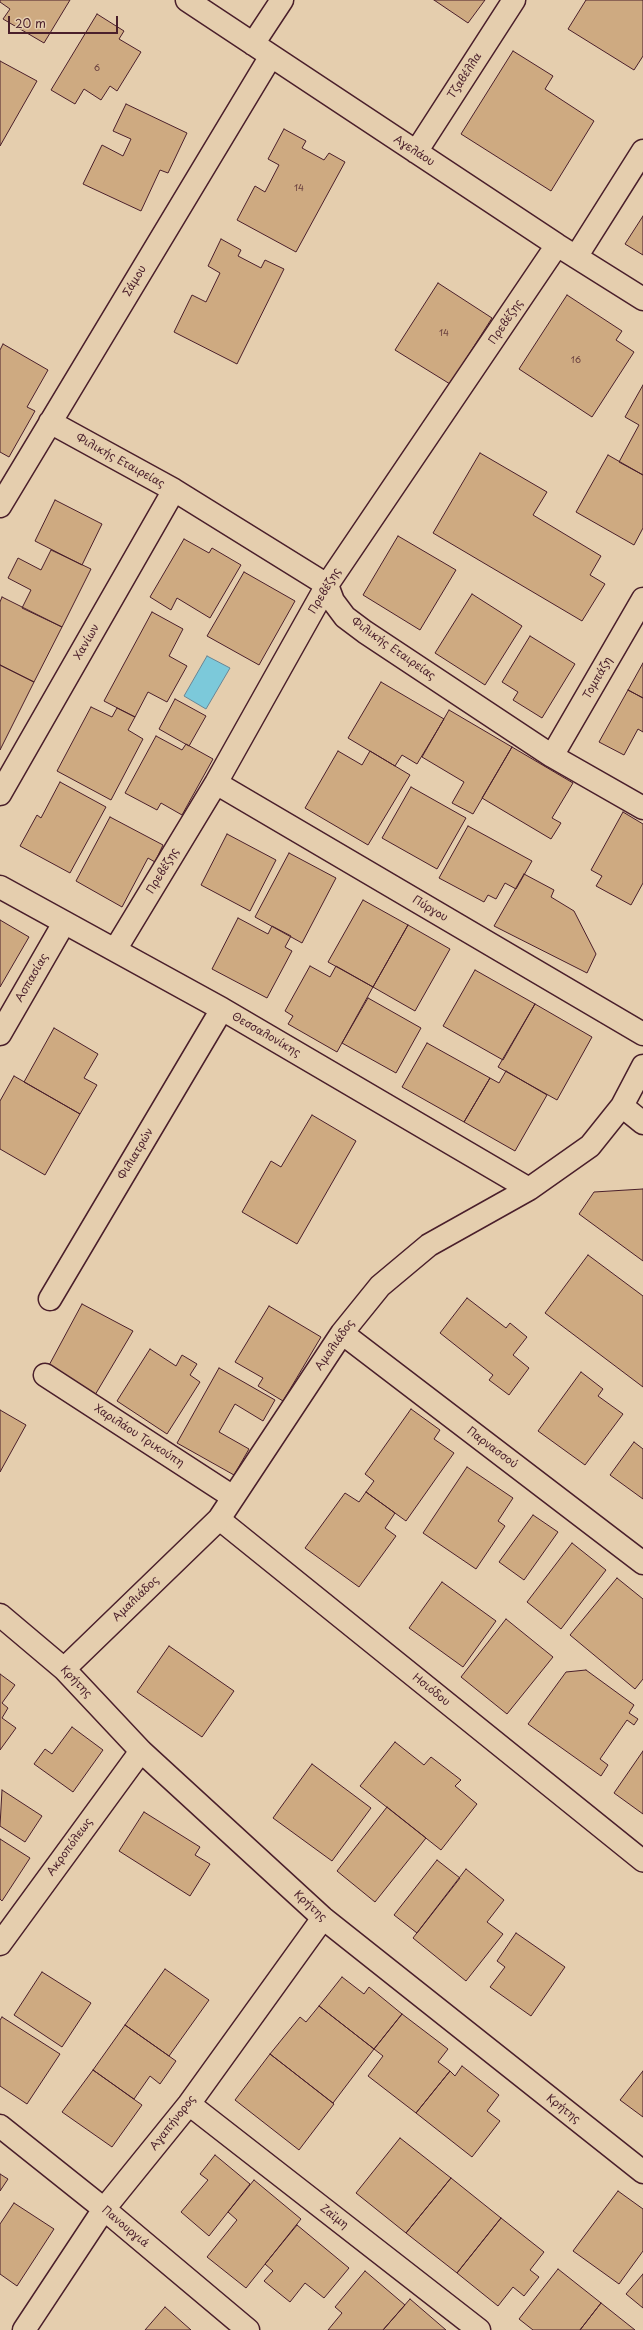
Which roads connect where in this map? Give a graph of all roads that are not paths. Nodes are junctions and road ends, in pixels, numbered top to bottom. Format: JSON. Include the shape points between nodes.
{"nodes":[{"id":1,"x":187,"y":0,"type":"edge"},
{"id":2,"x":282,"y":0,"type":"edge"},
{"id":3,"x":514,"y":0,"type":"edge"},
{"id":4,"x":253,"y":44,"type":"junction"},
{"id":5,"x":271,"y":56,"type":"junction"},
{"id":6,"x":643,"y":151,"type":"edge"},
{"id":7,"x":416,"y":152,"type":"junction"},
{"id":8,"x":557,"y":245,"type":"junction"},
{"id":9,"x":576,"y":257,"type":"junction"},
{"id":10,"x":643,"y":299,"type":"edge"},
{"id":11,"x":50,"y":422,"type":"junction"},
{"id":12,"x":174,"y":490,"type":"junction"},
{"id":13,"x":0,"y":506,"type":"edge"},
{"id":14,"x":327,"y":585,"type":"junction"},
{"id":15,"x":643,"y":599,"type":"edge"},
{"id":16,"x":552,"y":756,"type":"junction"},
{"id":17,"x":216,"y":783,"type":"junction"},
{"id":18,"x":0,"y":794,"type":"edge"},
{"id":19,"x":643,"y":808,"type":"edge"},
{"id":20,"x":0,"y":887,"type":"edge"},
{"id":21,"x":64,"y":923,"type":"junction"},
{"id":22,"x":115,"y":950,"type":"junction"},
{"id":23,"x":222,"y":1009,"type":"junction"},
{"id":24,"x":0,"y":1034,"type":"edge"},
{"id":25,"x":643,"y":1034,"type":"edge"},
{"id":26,"x":643,"y":1066,"type":"edge"},
{"id":27,"x":622,"y":1106,"type":"junction"},
{"id":28,"x":643,"y":1123,"type":"edge"},
{"id":29,"x":529,"y":1189,"type":"junction"},
{"id":30,"x":50,"y":1299,"type":"dead end"},
{"id":31,"x":342,"y":1333,"type":"junction"},
{"id":32,"x":45,"y":1375,"type":"dead end"},
{"id":33,"x":233,"y":1497,"type":"junction"},
{"id":34,"x":219,"y":1519,"type":"junction"},
{"id":35,"x":643,"y":1563,"type":"edge"},
{"id":36,"x":0,"y":1615,"type":"edge"},
{"id":37,"x":64,"y":1669,"type":"junction"},
{"id":38,"x":140,"y":1750,"type":"junction"},
{"id":39,"x":643,"y":1861,"type":"edge"},
{"id":40,"x":322,"y":1918,"type":"junction"},
{"id":41,"x":0,"y":1944,"type":"edge"},
{"id":42,"x":189,"y":2104,"type":"junction"},
{"id":43,"x":0,"y":2126,"type":"edge"},
{"id":44,"x":643,"y":2172,"type":"edge"},
{"id":45,"x":104,"y":2209,"type":"junction"},
{"id":46,"x":24,"y":2330,"type":"edge"},
{"id":47,"x":248,"y":2330,"type":"edge"},
{"id":48,"x":479,"y":2330,"type":"edge"}],
"edges":[{"from":1,"to":4,"type":"street","name":"Αγελάου"},
{"from":2,"to":4,"type":"street"},
{"from":3,"to":7,"type":"street","name":"Τζαβέλλα"},
{"from":4,"to":5,"type":"street","name":"Αγελάου"},
{"from":5,"to":7,"type":"street","name":"Αγελάου"},
{"from":5,"to":11,"type":"street","name":"Σάμου"},
{"from":6,"to":9,"type":"street"},
{"from":7,"to":8,"type":"street","name":"Αγελάου"},
{"from":8,"to":9,"type":"street","name":"Αγελάου"},
{"from":8,"to":14,"type":"street","name":"Πρεβέζης"},
{"from":9,"to":10,"type":"street","name":"Αγελάου"},
{"from":11,"to":12,"type":"street","name":"Φιλικής Εταιρείας"},
{"from":11,"to":13,"type":"street","name":"Σάμου"},
{"from":12,"to":14,"type":"street","name":"Φιλικής Εταιρείας"},
{"from":12,"to":18,"type":"street","name":"Χανίων"},
{"from":14,"to":16,"type":"street","name":"Φιλικής Εταιρείας","via":[[333,601],[346,617],[365,632]]},
{"from":14,"to":17,"type":"street","name":"Πρεβέζης"},
{"from":15,"to":16,"type":"street","name":"Τομπάζη"},
{"from":16,"to":19,"type":"street","name":"Φιλικής Εταιρείας"},
{"from":17,"to":22,"type":"street","name":"Πρεβέζης"},
{"from":17,"to":25,"type":"street","name":"Πύργου"},
{"from":20,"to":21,"type":"street","name":"Θεσσαλονίκης"},
{"from":21,"to":22,"type":"street","name":"Θεσσαλονίκης"},
{"from":21,"to":24,"type":"street","name":"Ασπασίας"},
{"from":22,"to":23,"type":"street","name":"Θεσσαλονίκης"},
{"from":23,"to":29,"type":"street","name":"Θεσσαλονίκης"},
{"from":23,"to":30,"type":"street","name":"Φιλιατρών"},
{"from":26,"to":27,"type":"street","name":"Αμαλιάδος"},
{"from":27,"to":28,"type":"street"},
{"from":27,"to":29,"type":"street","name":"Αμαλιάδος","via":[[590,1146]]},
{"from":29,"to":31,"type":"street","name":"Αμαλιάδος","via":[[429,1246],[380,1286]]},
{"from":31,"to":33,"type":"street","name":"Αμαλιάδος"},
{"from":31,"to":35,"type":"street","name":"Παρνασσού"},
{"from":32,"to":33,"type":"street","name":"Χαριλάου Τρικούπη"},
{"from":33,"to":34,"type":"street","name":"Αμαλιάδος"},
{"from":34,"to":37,"type":"street","name":"Αμαλιάδος"},
{"from":34,"to":39,"type":"street","name":"Ησιόδου"},
{"from":36,"to":37,"type":"street","name":"Κρήτης"},
{"from":37,"to":38,"type":"street","name":"Κρήτης"},
{"from":38,"to":40,"type":"street","name":"Κρήτης"},
{"from":38,"to":41,"type":"street","name":"Ακροπόλεως"},
{"from":40,"to":42,"type":"street","name":"Αγαπήνορος"},
{"from":40,"to":44,"type":"street","name":"Κρήτης"},
{"from":42,"to":45,"type":"street","name":"Αγαπήνορος"},
{"from":42,"to":48,"type":"street","name":"Ζαϊμη"},
{"from":43,"to":45,"type":"street","name":"Πανουργιά"},
{"from":45,"to":46,"type":"street","name":"Αγαπήνορος"},
{"from":45,"to":47,"type":"street","name":"Πανουργιά"}]}
